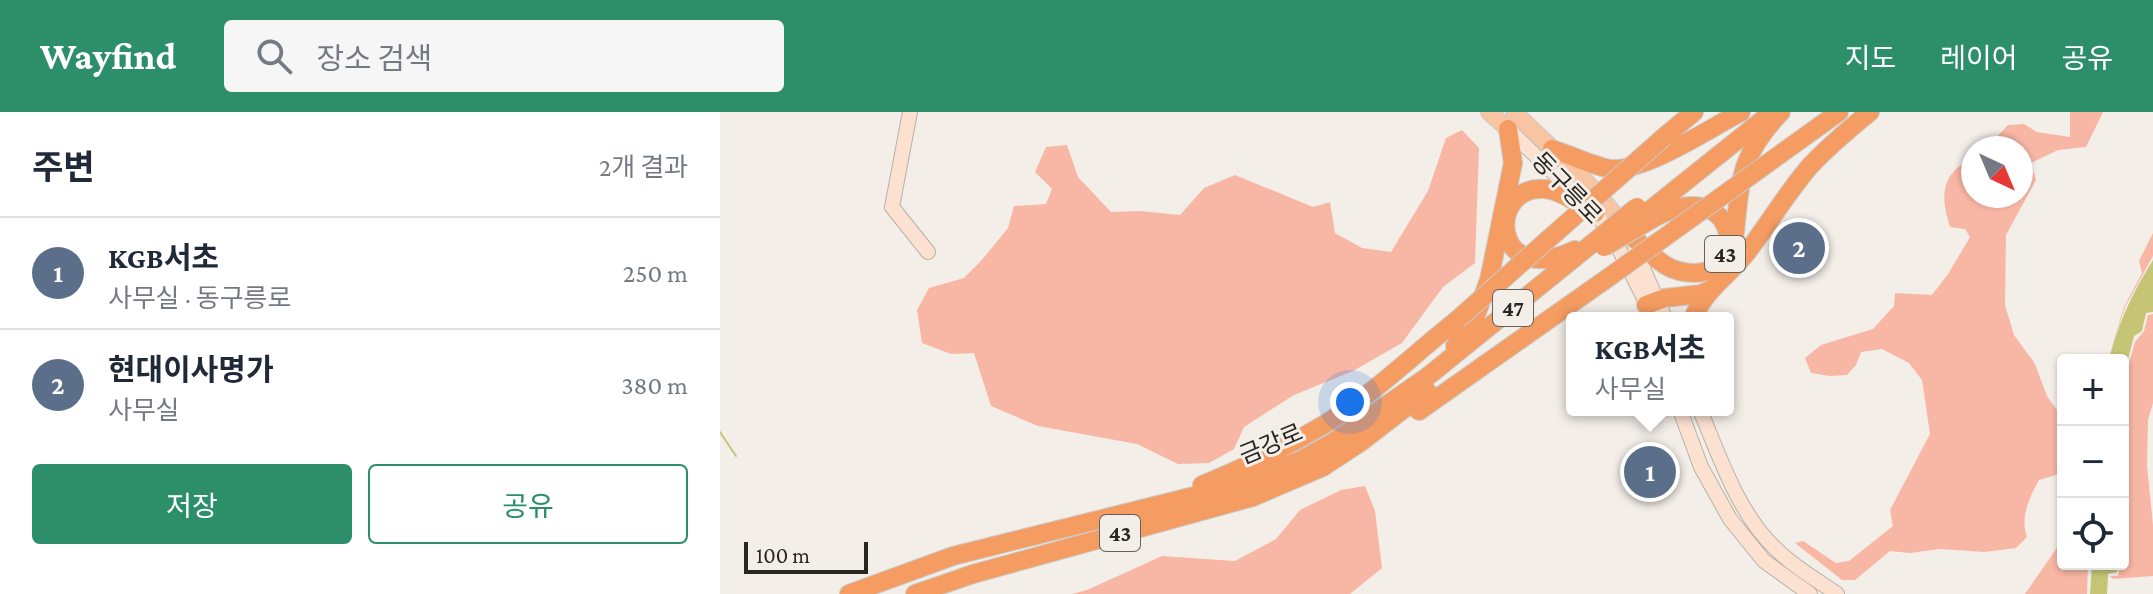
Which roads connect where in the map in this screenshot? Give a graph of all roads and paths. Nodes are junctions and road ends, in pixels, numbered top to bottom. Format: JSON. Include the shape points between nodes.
{"nodes":[{"id":1,"x":910,"y":112,"type":"edge"},
{"id":2,"x":1489,"y":112,"type":"edge"},
{"id":3,"x":1694,"y":112,"type":"edge"},
{"id":4,"x":1741,"y":112,"type":"edge"},
{"id":5,"x":1756,"y":112,"type":"edge"},
{"id":6,"x":1772,"y":112,"type":"edge"},
{"id":7,"x":1781,"y":112,"type":"edge"},
{"id":8,"x":1839,"y":112,"type":"edge"},
{"id":9,"x":1870,"y":112,"type":"edge"},
{"id":10,"x":1511,"y":121,"type":"edge"},
{"id":11,"x":1552,"y":149,"type":"junction"},
{"id":12,"x":1595,"y":213,"type":"junction"},
{"id":13,"x":1642,"y":215,"type":"junction"},
{"id":14,"x":1627,"y":232,"type":"junction"},
{"id":15,"x":1602,"y":243,"type":"junction"},
{"id":16,"x":928,"y":252,"type":"dead end"},
{"id":17,"x":1715,"y":284,"type":"junction"},
{"id":18,"x":1651,"y":308,"type":"edge"},
{"id":19,"x":1697,"y":312,"type":"edge"},
{"id":20,"x":1427,"y":377,"type":"junction"},
{"id":21,"x":1682,"y":416,"type":"edge"},
{"id":22,"x":1703,"y":416,"type":"edge"},
{"id":23,"x":1323,"y":467,"type":"junction"},
{"id":24,"x":1137,"y":510,"type":"junction"},
{"id":25,"x":849,"y":594,"type":"edge"},
{"id":26,"x":915,"y":594,"type":"edge"},
{"id":27,"x":1810,"y":594,"type":"edge"},
{"id":28,"x":1837,"y":594,"type":"edge"}],
"edges":[{"from":1,"to":16,"type":"street","via":[[892,207]]},
{"from":2,"to":10,"type":"main road","name":"동구릉로","number":"43"},
{"from":3,"to":24,"type":"highway","bridge":true,"via":[[1457,320],[1326,423],[1216,479]]},
{"from":4,"to":11,"type":"highway","via":[[1657,158],[1627,167],[1611,169]]},
{"from":5,"to":13,"type":"highway","name":"금강로","number":"47"},
{"from":6,"to":13,"type":"highway","name":"금강로","number":"47"},
{"from":7,"to":17,"type":"highway","via":[[1749,154],[1740,183],[1733,249]]},
{"from":8,"to":23,"type":"highway","bridge":true,"via":[[1384,435]]},
{"from":9,"to":17,"type":"highway","via":[[1809,168],[1748,252]]},
{"from":10,"to":11,"type":"main road","name":"동구릉로","number":"43"},
{"from":10,"to":12,"type":"street","name":"동구릉로"},
{"from":10,"to":20,"type":"highway","number":"43","via":[[1513,163],[1489,280],[1474,320]]},
{"from":11,"to":14,"type":"main road","name":"동구릉로","number":"43","via":[[1609,205]]},
{"from":12,"to":15,"type":"highway","via":[[1553,190],[1533,189],[1513,203],[1505,229],[1514,249],[1537,260]]},
{"from":12,"to":18,"type":"street","name":"동구릉로"},
{"from":13,"to":14,"type":"highway","number":"43","via":[[1690,205],[1707,208],[1726,227],[1727,250],[1710,269],[1686,273],[1665,265]]},
{"from":13,"to":15,"type":"highway","name":"금강로","number":"47","bridge":true},
{"from":14,"to":18,"type":"street","name":"동구릉로"},
{"from":15,"to":20,"type":"highway","name":"금강로","number":"47"},
{"from":15,"to":23,"type":"highway","name":"금강로","number":"43","via":[[1464,363]]},
{"from":17,"to":18,"type":"highway","via":[[1701,294]]},
{"from":17,"to":19,"type":"highway"},
{"from":20,"to":24,"type":"highway","name":"금강로","number":"43","via":[[1299,461],[1226,488]]},
{"from":21,"to":27,"type":"street","via":[[1701,467],[1730,519],[1764,561]]},
{"from":22,"to":28,"type":"street","via":[[1730,480],[1763,535]]},
{"from":23,"to":26,"type":"highway","name":"금강로","number":"43","via":[[1253,497]]},
{"from":24,"to":25,"type":"highway","name":"금강로","number":"43","via":[[953,556]]}]}
